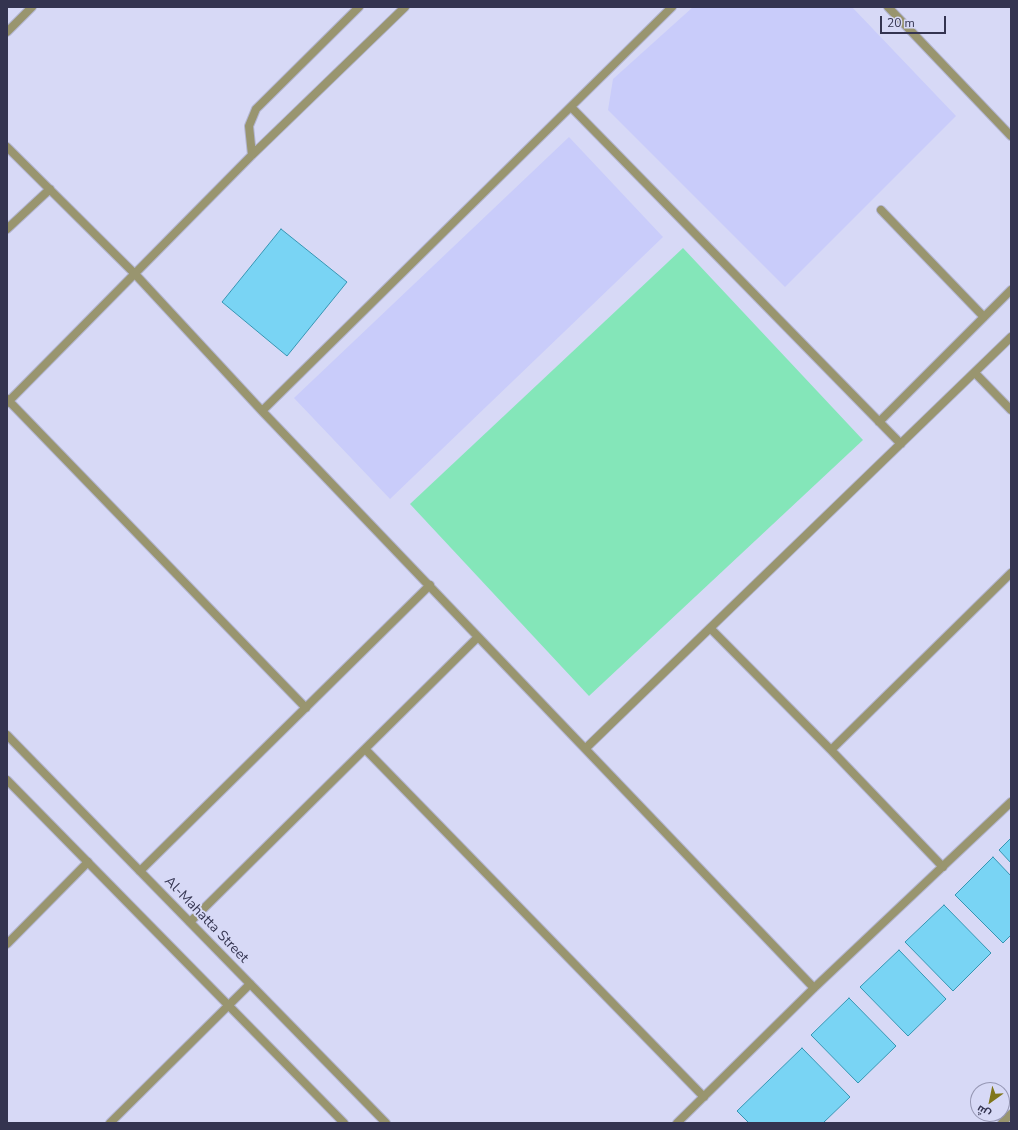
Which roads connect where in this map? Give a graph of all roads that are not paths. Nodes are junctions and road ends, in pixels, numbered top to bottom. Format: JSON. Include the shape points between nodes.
{"nodes":[{"id":1,"x":32,"y":7,"type":"edge"},
{"id":2,"x":359,"y":7,"type":"edge"},
{"id":3,"x":405,"y":7,"type":"edge"},
{"id":4,"x":672,"y":7,"type":"edge"},
{"id":5,"x":888,"y":7,"type":"edge"},
{"id":6,"x":7,"y":32,"type":"edge"},
{"id":7,"x":570,"y":107,"type":"junction"},
{"id":8,"x":1011,"y":136,"type":"edge"},
{"id":9,"x":7,"y":147,"type":"edge"},
{"id":10,"x":252,"y":155,"type":"junction"},
{"id":11,"x":50,"y":189,"type":"junction"},
{"id":12,"x":881,"y":210,"type":"dead end"},
{"id":13,"x":7,"y":229,"type":"edge"},
{"id":14,"x":135,"y":274,"type":"junction"},
{"id":15,"x":1011,"y":290,"type":"edge"},
{"id":16,"x":984,"y":317,"type":"junction"},
{"id":17,"x":1011,"y":338,"type":"edge"},
{"id":18,"x":975,"y":373,"type":"junction"},
{"id":19,"x":8,"y":401,"type":"edge"},
{"id":20,"x":1011,"y":410,"type":"edge"},
{"id":21,"x":262,"y":411,"type":"junction"},
{"id":22,"x":879,"y":422,"type":"junction"},
{"id":23,"x":901,"y":444,"type":"junction"},
{"id":24,"x":1011,"y":573,"type":"edge"},
{"id":25,"x":430,"y":585,"type":"junction"},
{"id":26,"x":710,"y":628,"type":"junction"},
{"id":27,"x":478,"y":637,"type":"junction"},
{"id":28,"x":306,"y":708,"type":"junction"},
{"id":29,"x":7,"y":735,"type":"edge"},
{"id":30,"x":586,"y":748,"type":"junction"},
{"id":31,"x":365,"y":749,"type":"junction"},
{"id":32,"x":831,"y":750,"type":"junction"},
{"id":33,"x":7,"y":780,"type":"edge"},
{"id":34,"x":1011,"y":802,"type":"edge"},
{"id":35,"x":88,"y":862,"type":"junction"},
{"id":36,"x":943,"y":867,"type":"junction"},
{"id":37,"x":140,"y":871,"type":"junction"},
{"id":38,"x":190,"y":922,"type":"junction"},
{"id":39,"x":7,"y":944,"type":"edge"},
{"id":40,"x":250,"y":984,"type":"junction"},
{"id":41,"x":814,"y":988,"type":"junction"},
{"id":42,"x":229,"y":1005,"type":"junction"},
{"id":43,"x":704,"y":1097,"type":"junction"},
{"id":44,"x":1011,"y":1114,"type":"edge"},
{"id":45,"x":110,"y":1123,"type":"edge"},
{"id":46,"x":344,"y":1123,"type":"edge"},
{"id":47,"x":386,"y":1123,"type":"edge"},
{"id":48,"x":677,"y":1123,"type":"edge"},
{"id":49,"x":1002,"y":1123,"type":"edge"}],
"edges":[{"from":1,"to":6,"type":"street"},
{"from":2,"to":10,"type":"street","via":[[256,109],[249,126]]},
{"from":3,"to":10,"type":"street"},
{"from":4,"to":7,"type":"street"},
{"from":5,"to":8,"type":"street"},
{"from":7,"to":21,"type":"street"},
{"from":7,"to":22,"type":"street"},
{"from":9,"to":11,"type":"street"},
{"from":10,"to":14,"type":"street"},
{"from":11,"to":13,"type":"street"},
{"from":11,"to":14,"type":"street"},
{"from":12,"to":16,"type":"street"},
{"from":14,"to":19,"type":"street"},
{"from":14,"to":21,"type":"street"},
{"from":15,"to":16,"type":"street"},
{"from":16,"to":22,"type":"street"},
{"from":17,"to":18,"type":"street"},
{"from":18,"to":20,"type":"street"},
{"from":18,"to":23,"type":"street"},
{"from":19,"to":28,"type":"street"},
{"from":21,"to":25,"type":"street"},
{"from":22,"to":23,"type":"street"},
{"from":23,"to":26,"type":"street"},
{"from":24,"to":32,"type":"street"},
{"from":25,"to":27,"type":"street"},
{"from":25,"to":28,"type":"street"},
{"from":26,"to":30,"type":"street"},
{"from":26,"to":32,"type":"street"},
{"from":27,"to":30,"type":"street"},
{"from":27,"to":31,"type":"street"},
{"from":28,"to":37,"type":"street"},
{"from":29,"to":37,"type":"street","name":"Al-Mahatta Street"},
{"from":30,"to":41,"type":"street"},
{"from":31,"to":38,"type":"street"},
{"from":31,"to":43,"type":"street"},
{"from":32,"to":36,"type":"street"},
{"from":33,"to":35,"type":"street"},
{"from":34,"to":36,"type":"street"},
{"from":35,"to":39,"type":"street"},
{"from":35,"to":42,"type":"street"},
{"from":36,"to":41,"type":"street"},
{"from":37,"to":38,"type":"street","name":"Al-Mahatta Street"},
{"from":38,"to":40,"type":"street","name":"Al-Mahatta Street"},
{"from":40,"to":42,"type":"street"},
{"from":40,"to":47,"type":"street","name":"Al-Mahatta Street"},
{"from":41,"to":43,"type":"street"},
{"from":42,"to":45,"type":"street"},
{"from":42,"to":46,"type":"street"},
{"from":43,"to":48,"type":"street"},
{"from":44,"to":49,"type":"street"}]}
